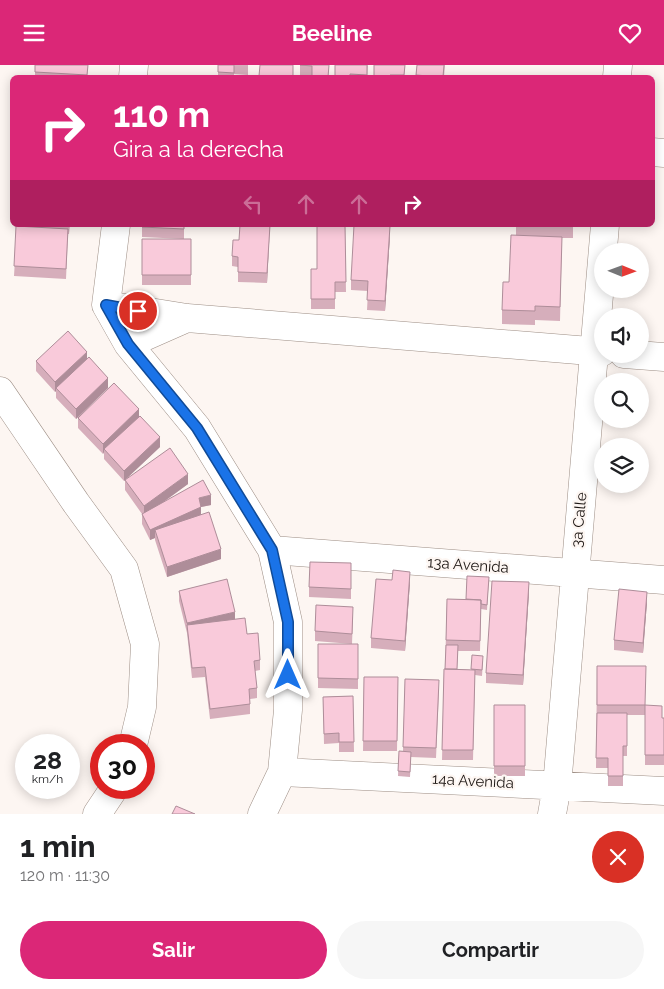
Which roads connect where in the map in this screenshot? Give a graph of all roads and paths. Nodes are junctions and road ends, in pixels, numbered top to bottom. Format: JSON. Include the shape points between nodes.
{"nodes":[{"id":1,"x":116,"y":227,"type":"edge"},
{"id":2,"x":605,"y":227,"type":"edge"},
{"id":3,"x":106,"y":305,"type":"junction"},
{"id":4,"x":600,"y":308,"type":"edge"},
{"id":5,"x":187,"y":319,"type":"junction"},
{"id":6,"x":128,"y":344,"type":"junction"},
{"id":7,"x":594,"y":351,"type":"edge"},
{"id":8,"x":649,"y":356,"type":"edge"},
{"id":9,"x":664,"y":357,"type":"edge"},
{"id":10,"x":597,"y":363,"type":"edge"},
{"id":11,"x":0,"y":391,"type":"edge"},
{"id":12,"x":272,"y":550,"type":"junction"},
{"id":13,"x":574,"y":574,"type":"junction"},
{"id":14,"x":664,"y":580,"type":"edge"},
{"id":15,"x":136,"y":734,"type":"edge"},
{"id":16,"x":282,"y":772,"type":"junction"},
{"id":17,"x":557,"y":786,"type":"junction"},
{"id":18,"x":664,"y":791,"type":"edge"},
{"id":19,"x":107,"y":799,"type":"edge"},
{"id":20,"x":97,"y":814,"type":"edge"},
{"id":21,"x":262,"y":814,"type":"edge"},
{"id":22,"x":552,"y":814,"type":"edge"}],
"edges":[{"from":1,"to":3,"type":"street"},
{"from":2,"to":4,"type":"street","name":"3a Calle"},
{"from":3,"to":5,"type":"street"},
{"from":3,"to":6,"type":"street"},
{"from":5,"to":6,"type":"street"},
{"from":5,"to":7,"type":"street"},
{"from":6,"to":12,"type":"street","via":[[197,428]]},
{"from":8,"to":9,"type":"street"},
{"from":10,"to":13,"type":"street","name":"3a Calle"},
{"from":11,"to":15,"type":"street","via":[[124,569],[145,644],[142,707]]},
{"from":12,"to":13,"type":"street","name":"13a Avenida"},
{"from":12,"to":16,"type":"street","via":[[288,622],[288,710]]},
{"from":13,"to":14,"type":"street","name":"13a Avenida"},
{"from":13,"to":17,"type":"street","name":"3a Calle"},
{"from":16,"to":17,"type":"street","name":"14a Avenida"},
{"from":16,"to":21,"type":"street"},
{"from":17,"to":18,"type":"street","name":"14a Avenida"},
{"from":17,"to":22,"type":"street","name":"3a Calle"},
{"from":19,"to":20,"type":"street"}]}
